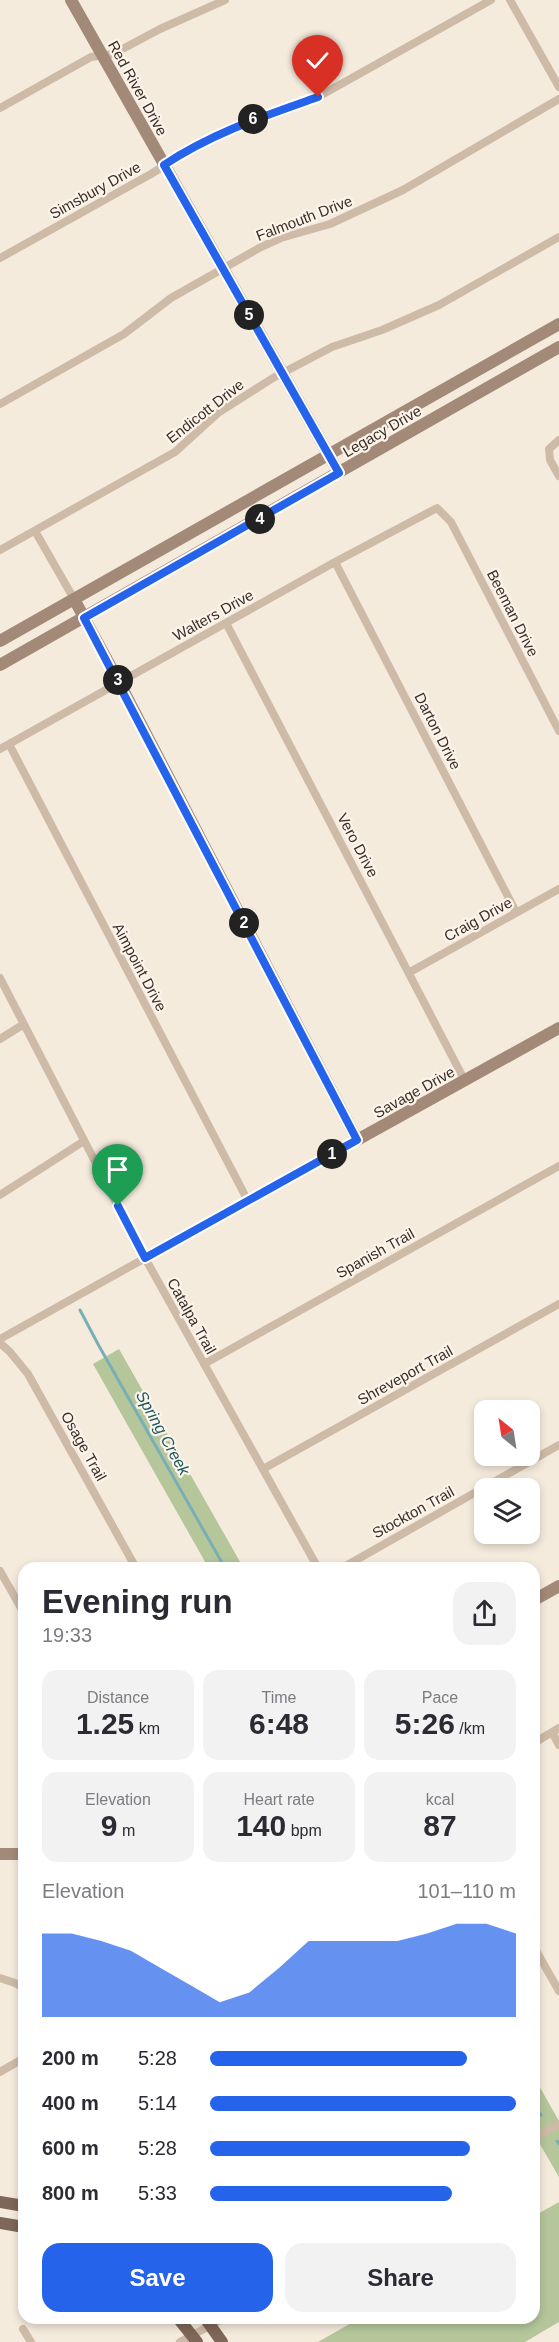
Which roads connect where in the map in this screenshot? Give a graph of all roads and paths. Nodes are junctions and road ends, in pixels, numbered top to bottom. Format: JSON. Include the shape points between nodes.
{"nodes":[{"id":1,"x":71,"y":0,"type":"edge"},
{"id":2,"x":225,"y":0,"type":"edge"},
{"id":3,"x":492,"y":0,"type":"edge"},
{"id":4,"x":510,"y":0,"type":"edge"},
{"id":5,"x":102,"y":55,"type":"junction"},
{"id":6,"x":559,"y":87,"type":"edge"},
{"id":7,"x":559,"y":99,"type":"edge"},
{"id":8,"x":0,"y":108,"type":"edge"},
{"id":9,"x":164,"y":165,"type":"junction"},
{"id":10,"x":559,"y":237,"type":"edge"},
{"id":11,"x":0,"y":258,"type":"edge"},
{"id":12,"x":223,"y":268,"type":"junction"},
{"id":13,"x":559,"y":324,"type":"edge"},
{"id":14,"x":559,"y":347,"type":"edge"},
{"id":15,"x":281,"y":374,"type":"junction"},
{"id":16,"x":0,"y":404,"type":"edge"},
{"id":17,"x":559,"y":440,"type":"edge"},
{"id":18,"x":329,"y":456,"type":"junction"},
{"id":19,"x":339,"y":473,"type":"junction"},
{"id":20,"x":559,"y":476,"type":"edge"},
{"id":21,"x":441,"y":510,"type":"joint"},
{"id":22,"x":35,"y":531,"type":"junction"},
{"id":23,"x":0,"y":550,"type":"edge"},
{"id":24,"x":335,"y":562,"type":"junction"},
{"id":25,"x":74,"y":599,"type":"junction"},
{"id":26,"x":84,"y":618,"type":"junction"},
{"id":27,"x":226,"y":623,"type":"junction"},
{"id":28,"x":0,"y":641,"type":"edge"},
{"id":29,"x":0,"y":665,"type":"edge"},
{"id":30,"x":119,"y":682,"type":"junction"},
{"id":31,"x":559,"y":731,"type":"edge"},
{"id":32,"x":9,"y":744,"type":"junction"},
{"id":33,"x":0,"y":749,"type":"edge"},
{"id":34,"x":559,"y":889,"type":"edge"},
{"id":35,"x":516,"y":912,"type":"junction"},
{"id":36,"x":410,"y":972,"type":"junction"},
{"id":37,"x":0,"y":978,"type":"edge"},
{"id":38,"x":24,"y":1024,"type":"junction"},
{"id":39,"x":559,"y":1028,"type":"edge"},
{"id":40,"x":0,"y":1039,"type":"edge"},
{"id":41,"x":465,"y":1081,"type":"junction"},
{"id":42,"x":357,"y":1140,"type":"junction"},
{"id":43,"x":84,"y":1141,"type":"junction"},
{"id":44,"x":559,"y":1166,"type":"edge"},
{"id":45,"x":0,"y":1195,"type":"edge"},
{"id":46,"x":248,"y":1201,"type":"junction"},
{"id":47,"x":145,"y":1258,"type":"junction"},
{"id":48,"x":559,"y":1304,"type":"edge"},
{"id":49,"x":0,"y":1341,"type":"edge"},
{"id":50,"x":204,"y":1364,"type":"junction"},
{"id":51,"x":559,"y":1446,"type":"edge"},
{"id":52,"x":263,"y":1469,"type":"junction"},
{"id":53,"x":133,"y":1562,"type":"edge"},
{"id":54,"x":315,"y":1562,"type":"edge"},
{"id":55,"x":353,"y":1562,"type":"edge"},
{"id":56,"x":0,"y":1571,"type":"edge"},
{"id":57,"x":559,"y":1586,"type":"edge"},
{"id":58,"x":540,"y":1597,"type":"edge"},
{"id":59,"x":18,"y":1602,"type":"edge"},
{"id":60,"x":555,"y":1730,"type":"edge"},
{"id":61,"x":540,"y":1739,"type":"edge"},
{"id":62,"x":559,"y":1745,"type":"edge"},
{"id":63,"x":0,"y":1854,"type":"edge"},
{"id":64,"x":18,"y":1854,"type":"edge"},
{"id":65,"x":540,"y":1958,"type":"edge"},
{"id":66,"x":0,"y":1978,"type":"edge"},
{"id":67,"x":18,"y":1985,"type":"edge"},
{"id":68,"x":559,"y":1991,"type":"edge"},
{"id":69,"x":18,"y":2062,"type":"edge"},
{"id":70,"x":0,"y":2072,"type":"edge"},
{"id":71,"x":559,"y":2124,"type":"edge"},
{"id":72,"x":540,"y":2135,"type":"edge"},
{"id":73,"x":0,"y":2202,"type":"edge"},
{"id":74,"x":18,"y":2205,"type":"edge"},
{"id":75,"x":0,"y":2223,"type":"edge"},
{"id":76,"x":18,"y":2226,"type":"edge"},
{"id":77,"x":183,"y":2324,"type":"edge"},
{"id":78,"x":206,"y":2324,"type":"edge"},
{"id":79,"x":210,"y":2324,"type":"edge"},
{"id":80,"x":23,"y":2329,"type":"dead end"},
{"id":81,"x":195,"y":2338,"type":"edge"},
{"id":82,"x":31,"y":2342,"type":"edge"},
{"id":83,"x":180,"y":2342,"type":"edge"},
{"id":84,"x":222,"y":2342,"type":"edge"}],
"edges":[{"from":1,"to":5,"type":"street","name":"Red River Drive"},
{"from":2,"to":5,"type":"street","via":[[160,28],[113,54]]},
{"from":3,"to":9,"type":"street","name":"Simsbury Drive","via":[[318,97],[234,126]]},
{"from":4,"to":6,"type":"street"},
{"from":5,"to":8,"type":"street","via":[[91,57]]},
{"from":5,"to":9,"type":"street","name":"Red River Drive"},
{"from":7,"to":12,"type":"street","name":"Falmouth Drive","via":[[403,190],[330,224],[281,238]]},
{"from":9,"to":11,"type":"street","name":"Simsbury Drive"},
{"from":9,"to":12,"type":"street","name":"Red River Drive"},
{"from":10,"to":15,"type":"street","name":"Endicott Drive","via":[[439,305],[332,347]]},
{"from":12,"to":15,"type":"street","name":"Red River Drive"},
{"from":12,"to":16,"type":"street","name":"Falmouth Drive","via":[[171,298],[124,334]]},
{"from":13,"to":18,"type":"street","name":"Legacy Drive"},
{"from":14,"to":19,"type":"street","name":"Legacy Drive"},
{"from":15,"to":18,"type":"street","name":"Red River Drive"},
{"from":15,"to":22,"type":"street","name":"Endicott Drive","via":[[232,403],[175,452]]},
{"from":17,"to":20,"type":"street","via":[[549,449]]},
{"from":18,"to":19,"type":"street","name":"Red River Drive"},
{"from":18,"to":25,"type":"street","name":"Legacy Drive"},
{"from":19,"to":26,"type":"street","name":"Legacy Drive"},
{"from":21,"to":24,"type":"street","name":"Walters Drive","via":[[432,509]]},
{"from":21,"to":31,"type":"street","name":"Beeman Drive","via":[[451,522]]},
{"from":22,"to":23,"type":"street","name":"Endicott Drive"},
{"from":22,"to":25,"type":"street"},
{"from":24,"to":27,"type":"street","name":"Walters Drive"},
{"from":24,"to":35,"type":"street","name":"Darton Drive"},
{"from":25,"to":26,"type":"street"},
{"from":25,"to":28,"type":"street","name":"Legacy Drive"},
{"from":26,"to":29,"type":"street","name":"Legacy Drive"},
{"from":26,"to":30,"type":"street"},
{"from":27,"to":30,"type":"street","name":"Walters Drive"},
{"from":27,"to":36,"type":"street","name":"Vero Drive"},
{"from":30,"to":32,"type":"street","name":"Walters Drive"},
{"from":30,"to":42,"type":"street"},
{"from":32,"to":33,"type":"street","name":"Walters Drive"},
{"from":32,"to":46,"type":"street","name":"Aimpoint Drive"},
{"from":34,"to":35,"type":"street","name":"Craig Drive"},
{"from":35,"to":36,"type":"street","name":"Craig Drive"},
{"from":36,"to":41,"type":"street","name":"Vero Drive"},
{"from":37,"to":38,"type":"street","name":"Catalpa Trail"},
{"from":38,"to":40,"type":"street"},
{"from":38,"to":43,"type":"street","name":"Catalpa Trail"},
{"from":39,"to":41,"type":"street","name":"Savage Drive"},
{"from":41,"to":42,"type":"street","name":"Savage Drive"},
{"from":42,"to":46,"type":"street","name":"Savage Drive"},
{"from":43,"to":45,"type":"street"},
{"from":43,"to":47,"type":"street","name":"Catalpa Trail"},
{"from":44,"to":50,"type":"street","name":"Spanish Trail"},
{"from":46,"to":47,"type":"street","name":"Savage Drive"},
{"from":47,"to":49,"type":"street","name":"Savage Drive"},
{"from":47,"to":50,"type":"street","name":"Catalpa Trail"},
{"from":48,"to":52,"type":"street","name":"Shreveport Trail"},
{"from":49,"to":53,"type":"street","name":"Osage Trail","via":[[28,1374]]},
{"from":50,"to":52,"type":"street","name":"Catalpa Trail"},
{"from":51,"to":55,"type":"street","name":"Stockton Trail"},
{"from":52,"to":54,"type":"street","name":"Catalpa Trail"},
{"from":56,"to":59,"type":"street"},
{"from":57,"to":58,"type":"street"},
{"from":60,"to":61,"type":"street"},
{"from":60,"to":62,"type":"street"},
{"from":63,"to":64,"type":"street"},
{"from":65,"to":68,"type":"street"},
{"from":66,"to":67,"type":"street"},
{"from":69,"to":70,"type":"street"},
{"from":71,"to":72,"type":"street"},
{"from":73,"to":74,"type":"main road"},
{"from":75,"to":76,"type":"main road"},
{"from":77,"to":81,"type":"main road"},
{"from":78,"to":81,"type":"street"},
{"from":79,"to":84,"type":"main road"},
{"from":80,"to":82,"type":"street"},
{"from":81,"to":83,"type":"street"}]}
